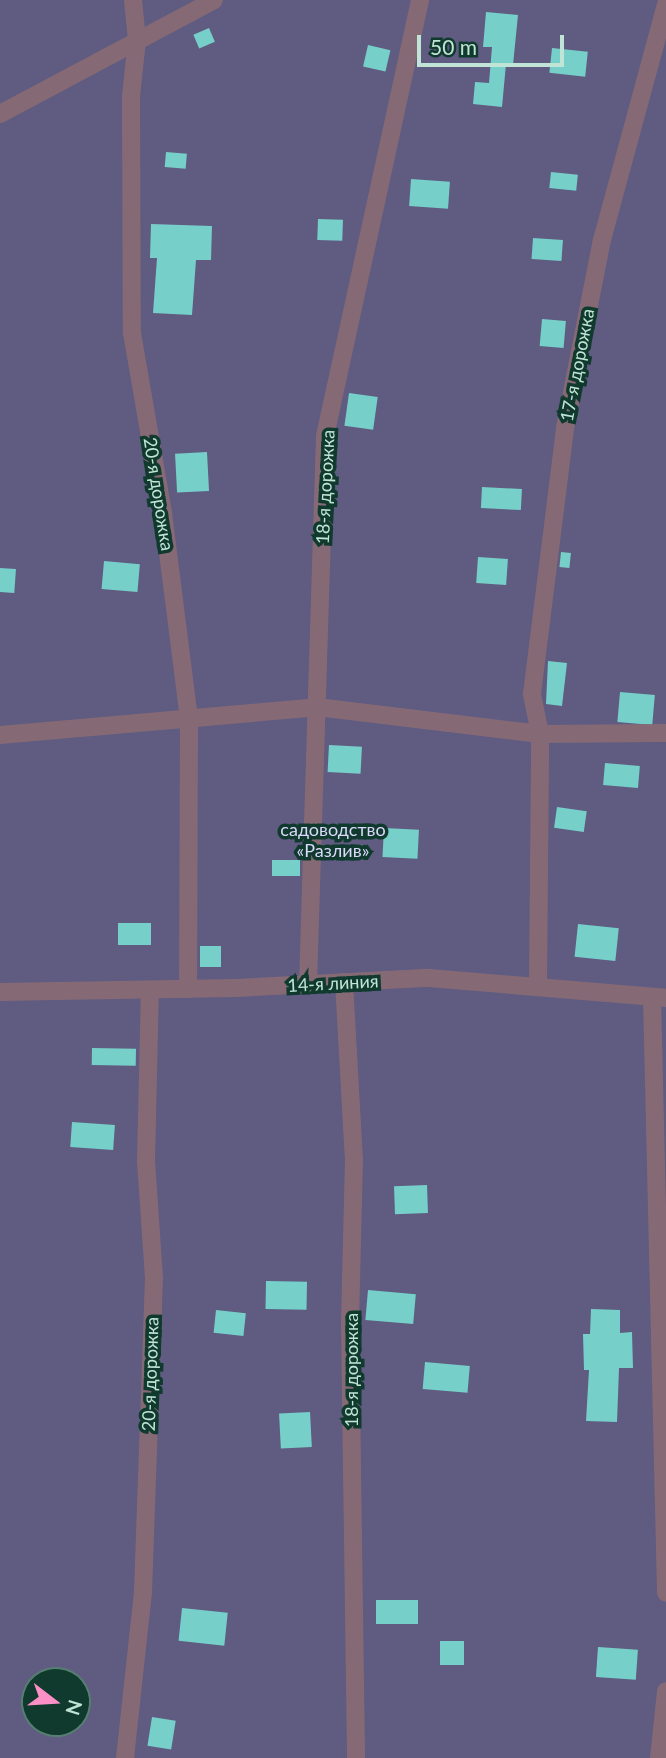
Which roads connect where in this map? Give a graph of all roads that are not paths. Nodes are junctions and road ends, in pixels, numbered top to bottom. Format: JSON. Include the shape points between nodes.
{"nodes":[{"id":1,"x":133,"y":0,"type":"edge"},
{"id":2,"x":214,"y":0,"type":"edge"},
{"id":3,"x":420,"y":0,"type":"edge"},
{"id":4,"x":666,"y":4,"type":"edge"},
{"id":5,"x":137,"y":40,"type":"junction"},
{"id":6,"x":0,"y":114,"type":"edge"},
{"id":7,"x":317,"y":707,"type":"junction"},
{"id":8,"x":189,"y":718,"type":"junction"},
{"id":9,"x":540,"y":734,"type":"junction"},
{"id":10,"x":0,"y":735,"type":"edge"},
{"id":11,"x":665,"y":736,"type":"edge"},
{"id":12,"x":344,"y":982,"type":"junction"},
{"id":13,"x":308,"y":984,"type":"junction"},
{"id":14,"x":538,"y":985,"type":"junction"},
{"id":15,"x":188,"y":989,"type":"junction"},
{"id":16,"x":150,"y":990,"type":"junction"},
{"id":17,"x":0,"y":992,"type":"edge"},
{"id":18,"x":659,"y":998,"type":"edge"},
{"id":19,"x":666,"y":1593,"type":"edge"},
{"id":20,"x":666,"y":1691,"type":"edge"},
{"id":21,"x":125,"y":1758,"type":"edge"},
{"id":22,"x":356,"y":1758,"type":"edge"},
{"id":23,"x":659,"y":1758,"type":"edge"}],
"edges":[{"from":1,"to":5,"type":"street","name":"20-я дорожка"},
{"from":2,"to":5,"type":"street"},
{"from":3,"to":7,"type":"street","name":"18-я дорожка","via":[[325,436]]},
{"from":4,"to":9,"type":"street","name":"17-я дорожка","via":[[602,240],[565,428],[532,694]]},
{"from":5,"to":6,"type":"street"},
{"from":5,"to":8,"type":"street","name":"20-я дорожка","via":[[131,96],[132,333],[163,513]]},
{"from":7,"to":8,"type":"street"},
{"from":7,"to":9,"type":"street"},
{"from":7,"to":13,"type":"street","name":"18-я дорожка"},
{"from":8,"to":10,"type":"street"},
{"from":8,"to":15,"type":"street","name":"20-я дорожка"},
{"from":9,"to":11,"type":"street"},
{"from":9,"to":14,"type":"street","name":"17-я дорожка"},
{"from":12,"to":13,"type":"street","name":"14-я линия"},
{"from":12,"to":14,"type":"street","name":"14-я линия","via":[[429,978]]},
{"from":12,"to":22,"type":"street","name":"18-я дорожка","via":[[354,1159],[350,1325]]},
{"from":13,"to":15,"type":"street","name":"14-я линия"},
{"from":14,"to":18,"type":"street","name":"14-я линия"},
{"from":15,"to":16,"type":"street","name":"14-я линия"},
{"from":16,"to":17,"type":"street","name":"14-я линия"},
{"from":16,"to":21,"type":"street","name":"20-я дорожка","via":[[146,1161],[153,1291],[143,1591]]},
{"from":18,"to":19,"type":"street"},
{"from":20,"to":23,"type":"street"}]}
